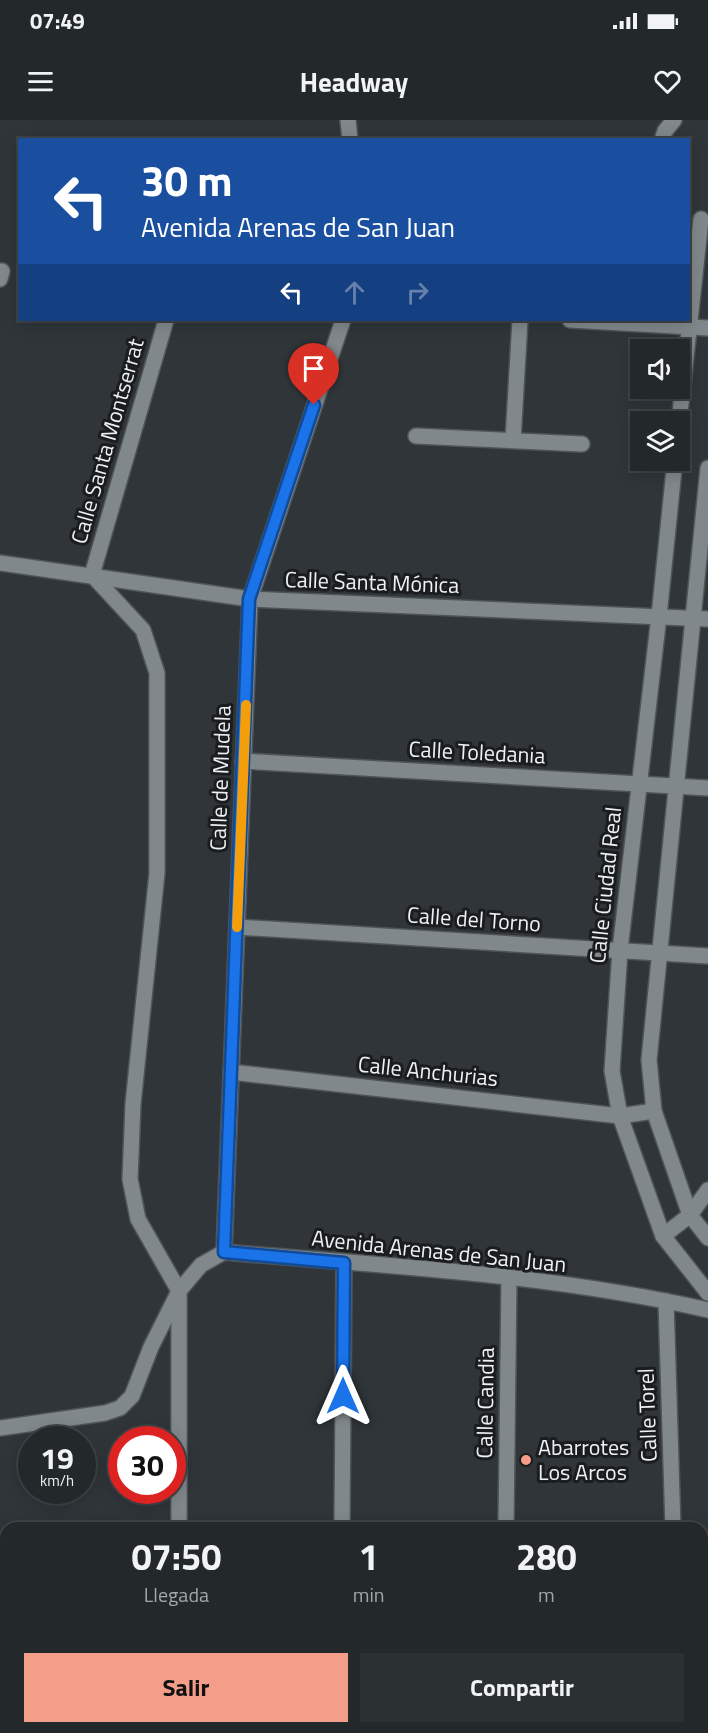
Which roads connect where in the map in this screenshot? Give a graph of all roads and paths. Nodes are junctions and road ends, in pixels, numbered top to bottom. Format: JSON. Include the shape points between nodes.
{"nodes":[{"id":1,"x":348,"y":120,"type":"edge"},
{"id":2,"x":674,"y":120,"type":"edge"},
{"id":3,"x":350,"y":138,"type":"edge"},
{"id":4,"x":663,"y":138,"type":"edge"},
{"id":5,"x":699,"y":217,"type":"edge"},
{"id":6,"x":690,"y":317,"type":"edge"},
{"id":7,"x":166,"y":321,"type":"edge"},
{"id":8,"x":343,"y":321,"type":"edge"},
{"id":9,"x":520,"y":321,"type":"edge"},
{"id":10,"x":585,"y":321,"type":"edge"},
{"id":11,"x":690,"y":321,"type":"edge"},
{"id":12,"x":689,"y":328,"type":"junction"},
{"id":13,"x":708,"y":328,"type":"edge"},
{"id":14,"x":680,"y":411,"type":"edge"},
{"id":15,"x":416,"y":436,"type":"dead end"},
{"id":16,"x":513,"y":440,"type":"junction"},
{"id":17,"x":582,"y":444,"type":"dead end"},
{"id":18,"x":708,"y":468,"type":"edge"},
{"id":19,"x":674,"y":471,"type":"edge"},
{"id":20,"x":0,"y":563,"type":"edge"},
{"id":21,"x":92,"y":575,"type":"junction"},
{"id":22,"x":249,"y":599,"type":"junction"},
{"id":23,"x":659,"y":616,"type":"junction"},
{"id":24,"x":701,"y":618,"type":"edge"},
{"id":25,"x":243,"y":762,"type":"junction"},
{"id":26,"x":639,"y":784,"type":"junction"},
{"id":27,"x":677,"y":786,"type":"junction"},
{"id":28,"x":708,"y":788,"type":"edge"},
{"id":29,"x":237,"y":927,"type":"junction"},
{"id":30,"x":620,"y":951,"type":"junction"},
{"id":31,"x":659,"y":953,"type":"junction"},
{"id":32,"x":708,"y":956,"type":"edge"},
{"id":33,"x":231,"y":1072,"type":"junction"},
{"id":34,"x":654,"y":1111,"type":"junction"},
{"id":35,"x":620,"y":1116,"type":"junction"},
{"id":36,"x":708,"y":1190,"type":"edge"},
{"id":37,"x":690,"y":1215,"type":"junction"},
{"id":38,"x":663,"y":1236,"type":"junction"},
{"id":39,"x":708,"y":1238,"type":"edge"},
{"id":40,"x":224,"y":1252,"type":"junction"},
{"id":41,"x":344,"y":1263,"type":"junction"},
{"id":42,"x":509,"y":1277,"type":"junction"},
{"id":43,"x":179,"y":1291,"type":"junction"},
{"id":44,"x":708,"y":1293,"type":"edge"},
{"id":45,"x":666,"y":1301,"type":"junction"},
{"id":46,"x":708,"y":1310,"type":"edge"},
{"id":47,"x":0,"y":1428,"type":"edge"},
{"id":48,"x":179,"y":1522,"type":"edge"},
{"id":49,"x":342,"y":1522,"type":"edge"},
{"id":50,"x":506,"y":1522,"type":"edge"},
{"id":51,"x":673,"y":1522,"type":"edge"}],
"edges":[{"from":1,"to":3,"type":"street"},
{"from":2,"to":4,"type":"street"},
{"from":5,"to":6,"type":"street"},
{"from":7,"to":21,"type":"street","name":"Calle Santa Montserrat"},
{"from":8,"to":22,"type":"street","name":"Calle de Mudela"},
{"from":9,"to":16,"type":"street"},
{"from":10,"to":12,"type":"street"},
{"from":11,"to":12,"type":"street"},
{"from":12,"to":13,"type":"street"},
{"from":12,"to":14,"type":"street"},
{"from":15,"to":16,"type":"street"},
{"from":16,"to":17,"type":"street"},
{"from":18,"to":24,"type":"street"},
{"from":19,"to":23,"type":"street","name":"Calle Ciudad Real"},
{"from":20,"to":21,"type":"street","name":"Calle Santa Mónica"},
{"from":21,"to":22,"type":"street","name":"Calle Santa Mónica"},
{"from":21,"to":43,"type":"street","via":[[143,630],[157,673],[157,873],[133,1104],[130,1179],[138,1219]]},
{"from":22,"to":23,"type":"street","name":"Calle Santa Mónica"},
{"from":22,"to":25,"type":"street","name":"Calle de Mudela"},
{"from":23,"to":24,"type":"street","name":"Calle Santa Mónica"},
{"from":23,"to":26,"type":"street","name":"Calle Ciudad Real"},
{"from":24,"to":27,"type":"street"},
{"from":25,"to":26,"type":"street","name":"Calle Toledania"},
{"from":25,"to":29,"type":"street","name":"Calle de Mudela"},
{"from":26,"to":27,"type":"street","name":"Calle Toledania"},
{"from":26,"to":30,"type":"street","name":"Calle Ciudad Real"},
{"from":27,"to":28,"type":"street","name":"Calle Toledania"},
{"from":27,"to":31,"type":"street"},
{"from":29,"to":30,"type":"street","name":"Calle del Torno"},
{"from":29,"to":33,"type":"street","name":"Calle de Mudela"},
{"from":30,"to":31,"type":"street","name":"Calle del Torno"},
{"from":30,"to":35,"type":"street","name":"Calle Ciudad Real","via":[[612,1071]]},
{"from":31,"to":32,"type":"street","name":"Calle del Torno"},
{"from":31,"to":34,"type":"street","via":[[650,1060]]},
{"from":33,"to":35,"type":"street","name":"Calle Anchurias"},
{"from":33,"to":40,"type":"street","name":"Calle de Mudela"},
{"from":34,"to":35,"type":"street","name":"Calle Anchurias"},
{"from":34,"to":37,"type":"street"},
{"from":35,"to":38,"type":"street","name":"Calle Ciudad Real"},
{"from":36,"to":37,"type":"street"},
{"from":37,"to":38,"type":"street"},
{"from":37,"to":39,"type":"street"},
{"from":38,"to":44,"type":"street","name":"Calle Ciudad Real"},
{"from":40,"to":41,"type":"street","name":"Avenida Arenas de San Juan"},
{"from":40,"to":43,"type":"street","via":[[201,1265]]},
{"from":41,"to":42,"type":"street","name":"Avenida Arenas de San Juan"},
{"from":41,"to":49,"type":"street"},
{"from":42,"to":45,"type":"street","name":"Avenida Arenas de San Juan"},
{"from":42,"to":50,"type":"street","name":"Calle Candia"},
{"from":43,"to":47,"type":"street","via":[[132,1396],[120,1408]]},
{"from":43,"to":48,"type":"street"},
{"from":45,"to":46,"type":"street","name":"Avenida Arenas de San Juan"},
{"from":45,"to":51,"type":"street","name":"Calle Torel"}]}
